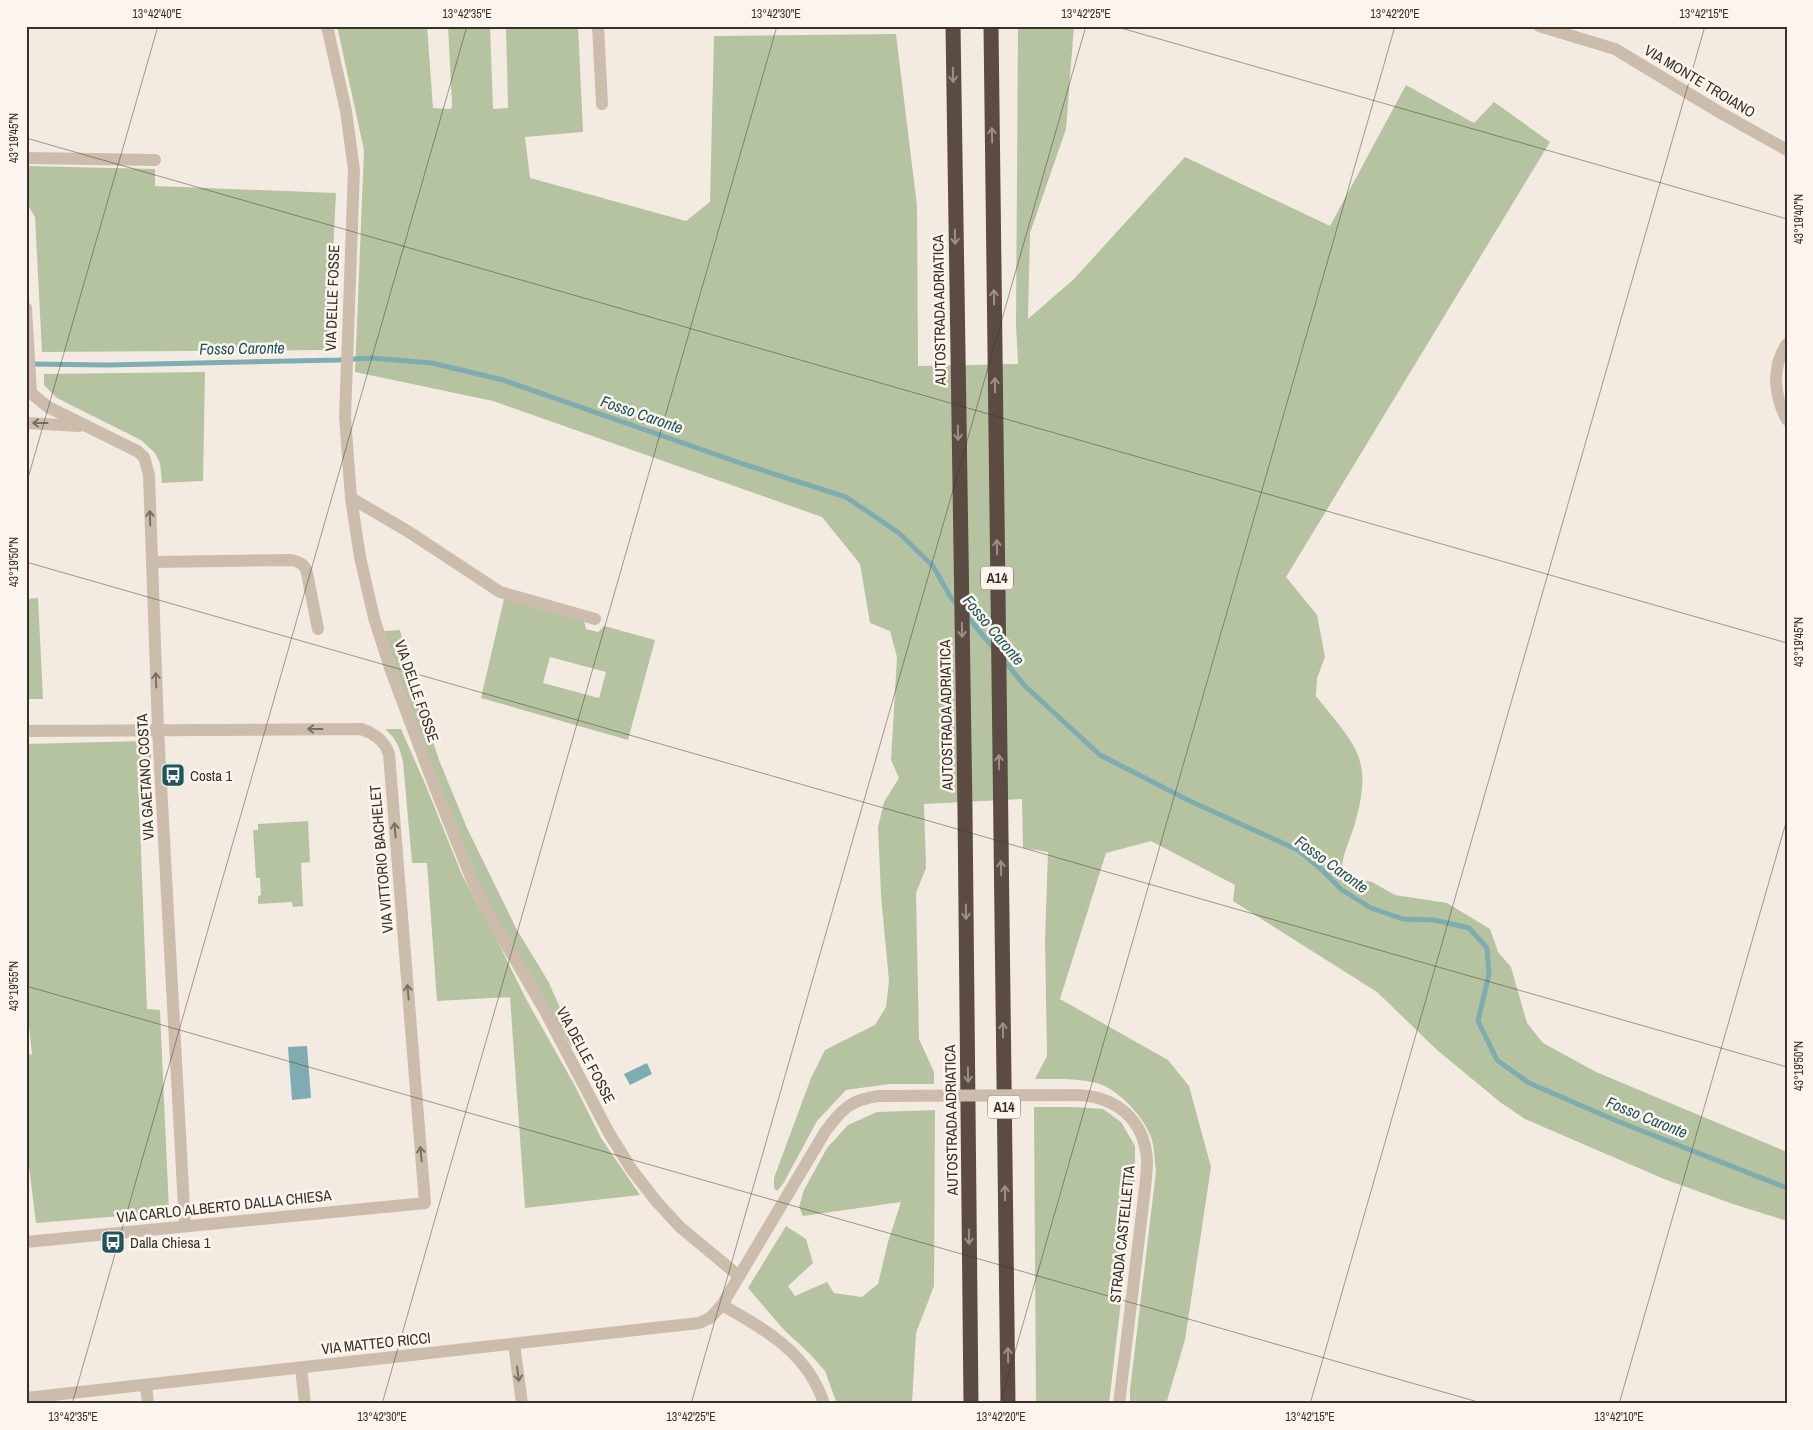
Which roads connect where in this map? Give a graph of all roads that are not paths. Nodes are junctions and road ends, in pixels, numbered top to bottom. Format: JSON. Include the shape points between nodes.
{"nodes":[{"id":1,"x":327,"y":26,"type":"edge"},
{"id":2,"x":598,"y":26,"type":"edge"},
{"id":3,"x":953,"y":26,"type":"edge"},
{"id":4,"x":991,"y":26,"type":"edge"},
{"id":5,"x":1538,"y":26,"type":"edge"},
{"id":6,"x":602,"y":104,"type":"dead end"},
{"id":7,"x":1787,"y":150,"type":"edge"},
{"id":8,"x":26,"y":158,"type":"edge"},
{"id":9,"x":154,"y":160,"type":"dead end"},
{"id":10,"x":26,"y":308,"type":"edge"},
{"id":11,"x":1787,"y":344,"type":"edge"},
{"id":12,"x":29,"y":395,"type":"edge"},
{"id":13,"x":1787,"y":420,"type":"edge"},
{"id":14,"x":26,"y":423,"type":"edge"},
{"id":15,"x":89,"y":427,"type":"junction"},
{"id":16,"x":351,"y":498,"type":"junction"},
{"id":17,"x":152,"y":562,"type":"junction"},
{"id":18,"x":595,"y":619,"type":"dead end"},
{"id":19,"x":318,"y":629,"type":"dead end"},
{"id":20,"x":158,"y":729,"type":"junction"},
{"id":21,"x":26,"y":731,"type":"edge"},
{"id":22,"x":425,"y":1203,"type":"joint"},
{"id":23,"x":185,"y":1226,"type":"junction"},
{"id":24,"x":26,"y":1242,"type":"edge"},
{"id":25,"x":739,"y":1276,"type":"junction"},
{"id":26,"x":722,"y":1305,"type":"junction"},
{"id":27,"x":514,"y":1344,"type":"junction"},
{"id":28,"x":301,"y":1368,"type":"junction"},
{"id":29,"x":146,"y":1385,"type":"junction"},
{"id":30,"x":26,"y":1398,"type":"edge"},
{"id":31,"x":148,"y":1404,"type":"edge"},
{"id":32,"x":305,"y":1404,"type":"edge"},
{"id":33,"x":522,"y":1404,"type":"edge"},
{"id":34,"x":824,"y":1404,"type":"edge"},
{"id":35,"x":971,"y":1404,"type":"edge"},
{"id":36,"x":1008,"y":1404,"type":"edge"},
{"id":37,"x":1119,"y":1404,"type":"edge"}],
"edges":[{"from":1,"to":16,"type":"street","name":"VIA DELLE FOSSE","via":[[346,111],[354,170],[345,417]]},
{"from":2,"to":6,"type":"street"},
{"from":3,"to":35,"type":"highway","name":"AUTOSTRADA ADRIATICA","number":"A14","one_way":true},
{"from":36,"to":4,"type":"highway","number":"A14","one_way":true},
{"from":5,"to":7,"type":"street","name":"VIA MONTE TROIANO","via":[[1615,49]]},
{"from":8,"to":9,"type":"street"},
{"from":10,"to":12,"type":"street"},
{"from":11,"to":13,"type":"street","via":[[1779,355],[1776,373],[1781,410]]},
{"from":12,"to":15,"type":"street","name":"VIA GAETANO COSTA"},
{"from":15,"to":14,"type":"street","one_way":true},
{"from":17,"to":15,"type":"street","name":"VIA GAETANO COSTA","one_way":true,"via":[[149,475],[144,457],[129,445]]},
{"from":16,"to":18,"type":"street","via":[[410,532],[500,592]]},
{"from":16,"to":25,"type":"street","name":"VIA DELLE FOSSE","via":[[374,618],[412,729],[472,880],[609,1134],[632,1170],[680,1227]]},
{"from":17,"to":19,"type":"street","via":[[299,562],[307,573]]},
{"from":20,"to":17,"type":"street","name":"VIA GAETANO COSTA","one_way":true},
{"from":20,"to":21,"type":"street"},
{"from":22,"to":20,"type":"street","name":"VIA VITTORIO BACHELET","one_way":true,"via":[[386,746],[372,733],[361,729]]},
{"from":20,"to":23,"type":"street","name":"VIA GAETANO COSTA"},
{"from":22,"to":23,"type":"street","name":"VIA CARLO ALBERTO DALLA CHIESA"},
{"from":23,"to":24,"type":"street","name":"VIA CARLO ALBERTO DALLA CHIESA"},
{"from":25,"to":26,"type":"street","name":"STRADA CASTELLETTA"},
{"from":25,"to":37,"type":"street","name":"STRADA CASTELLETTA","bridge":true,"via":[[825,1132],[849,1105],[878,1096],[1091,1095],[1105,1099],[1125,1111],[1140,1133],[1147,1160]]},
{"from":26,"to":27,"type":"street","name":"VIA MATTEO RICCI","via":[[710,1318],[686,1325]]},
{"from":26,"to":34,"type":"street","via":[[786,1345],[815,1381]]},
{"from":27,"to":28,"type":"street","name":"VIA MATTEO RICCI"},
{"from":27,"to":33,"type":"street","one_way":true},
{"from":28,"to":29,"type":"street","name":"VIA MATTEO RICCI"},
{"from":28,"to":32,"type":"street"},
{"from":29,"to":30,"type":"street","name":"VIA MATTEO RICCI"},
{"from":29,"to":31,"type":"street"}]}
